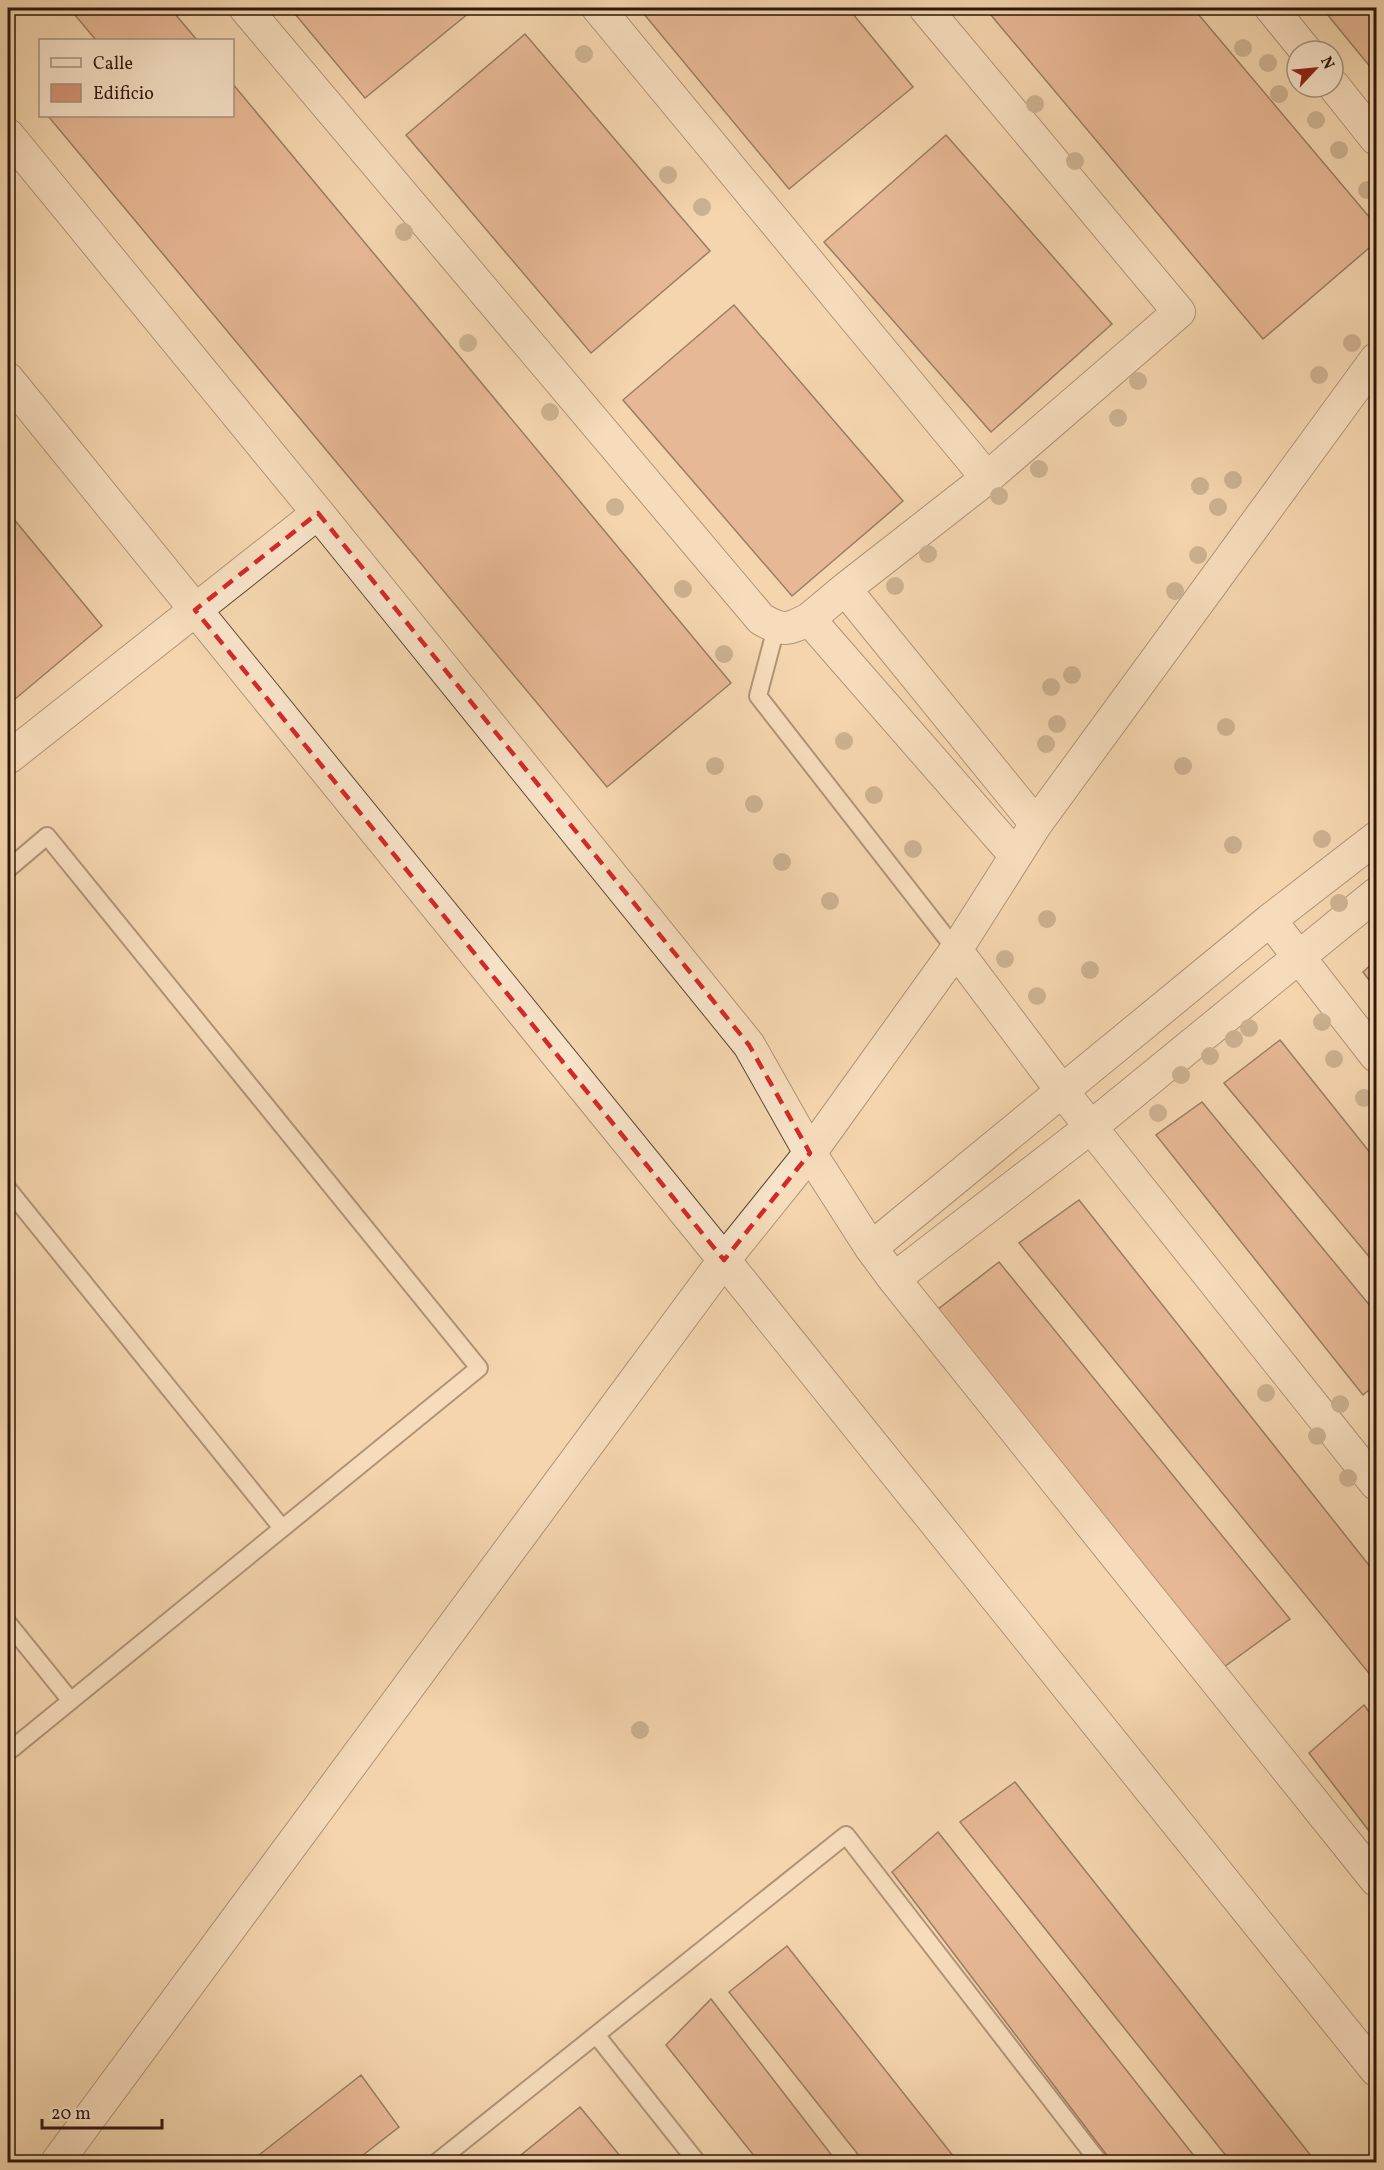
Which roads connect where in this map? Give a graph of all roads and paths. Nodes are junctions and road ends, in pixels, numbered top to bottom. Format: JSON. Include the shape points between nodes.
{"nodes":[{"id":1,"x":245,"y":8,"type":"edge"},
{"id":2,"x":598,"y":8,"type":"edge"},
{"id":3,"x":925,"y":8,"type":"edge"},
{"id":4,"x":1271,"y":8,"type":"edge"},
{"id":5,"x":1296,"y":39,"type":"edge"},
{"id":6,"x":1344,"y":99,"type":"edge"},
{"id":7,"x":8,"y":135,"type":"edge"},
{"id":8,"x":1377,"y":139,"type":"edge"},
{"id":9,"x":1377,"y":360,"type":"edge"},
{"id":10,"x":8,"y":379,"type":"edge"},
{"id":11,"x":987,"y":478,"type":"junction"},
{"id":12,"x":318,"y":513,"type":"junction"},
{"id":13,"x":845,"y":589,"type":"junction"},
{"id":14,"x":195,"y":610,"type":"junction"},
{"id":15,"x":809,"y":620,"type":"junction"},
{"id":16,"x":776,"y":628,"type":"junction"},
{"id":17,"x":8,"y":758,"type":"edge"},
{"id":18,"x":1036,"y":824,"type":"junction"},
{"id":19,"x":1377,"y":838,"type":"edge"},
{"id":20,"x":1015,"y":855,"type":"junction"},
{"id":21,"x":8,"y":869,"type":"edge"},
{"id":22,"x":1377,"y":894,"type":"edge"},
{"id":23,"x":1270,"y":920,"type":"junction"},
{"id":24,"x":956,"y":950,"type":"junction"},
{"id":25,"x":1299,"y":958,"type":"junction"},
{"id":26,"x":1377,"y":1056,"type":"edge"},
{"id":27,"x":1062,"y":1091,"type":"junction"},
{"id":28,"x":1091,"y":1127,"type":"junction"},
{"id":29,"x":810,"y":1153,"type":"junction"},
{"id":30,"x":8,"y":1189,"type":"edge"},
{"id":31,"x":871,"y":1248,"type":"junction"},
{"id":32,"x":724,"y":1260,"type":"junction"},
{"id":33,"x":894,"y":1279,"type":"junction"},
{"id":34,"x":1377,"y":1484,"type":"edge"},
{"id":35,"x":282,"y":1528,"type":"junction"},
{"id":36,"x":8,"y":1623,"type":"edge"},
{"id":37,"x":71,"y":1701,"type":"junction"},
{"id":38,"x":8,"y":1752,"type":"edge"},
{"id":39,"x":1377,"y":1880,"type":"edge"},
{"id":40,"x":597,"y":2036,"type":"junction"},
{"id":41,"x":1377,"y":2070,"type":"edge"},
{"id":42,"x":68,"y":2158,"type":"edge"},
{"id":43,"x":437,"y":2163,"type":"edge"},
{"id":44,"x":697,"y":2163,"type":"edge"},
{"id":45,"x":1099,"y":2163,"type":"edge"}],
"edges":[{"from":1,"to":16,"type":"street","via":[[761,619]]},
{"from":2,"to":11,"type":"street"},
{"from":3,"to":11,"type":"street","via":[[1179,312]]},
{"from":4,"to":5,"type":"street"},
{"from":6,"to":8,"type":"street"},
{"from":7,"to":12,"type":"street"},
{"from":9,"to":18,"type":"street"},
{"from":10,"to":14,"type":"street"},
{"from":11,"to":13,"type":"street"},
{"from":12,"to":14,"type":"street"},
{"from":12,"to":29,"type":"street","via":[[749,1045]]},
{"from":13,"to":15,"type":"street"},
{"from":13,"to":18,"type":"street"},
{"from":14,"to":17,"type":"street"},
{"from":14,"to":32,"type":"street"},
{"from":15,"to":16,"type":"street","via":[[790,629]]},
{"from":15,"to":20,"type":"street"},
{"from":16,"to":24,"type":"lane","via":[[758,696]]},
{"from":18,"to":20,"type":"street"},
{"from":19,"to":23,"type":"street"},
{"from":20,"to":24,"type":"street"},
{"from":21,"to":35,"type":"lane","via":[[47,836],[479,1368]]},
{"from":22,"to":25,"type":"street"},
{"from":23,"to":25,"type":"street"},
{"from":23,"to":27,"type":"street"},
{"from":24,"to":27,"type":"street"},
{"from":24,"to":29,"type":"street"},
{"from":25,"to":26,"type":"street"},
{"from":25,"to":28,"type":"street"},
{"from":27,"to":28,"type":"street"},
{"from":27,"to":31,"type":"street"},
{"from":28,"to":33,"type":"street"},
{"from":28,"to":34,"type":"street"},
{"from":29,"to":31,"type":"street"},
{"from":29,"to":32,"type":"street"},
{"from":30,"to":35,"type":"lane"},
{"from":31,"to":33,"type":"street"},
{"from":32,"to":41,"type":"street"},
{"from":32,"to":42,"type":"street"},
{"from":33,"to":39,"type":"street"},
{"from":35,"to":37,"type":"lane"},
{"from":36,"to":37,"type":"lane"},
{"from":37,"to":38,"type":"lane"},
{"from":40,"to":43,"type":"lane"},
{"from":40,"to":44,"type":"lane"},
{"from":40,"to":45,"type":"lane","via":[[846,1835]]}]}
